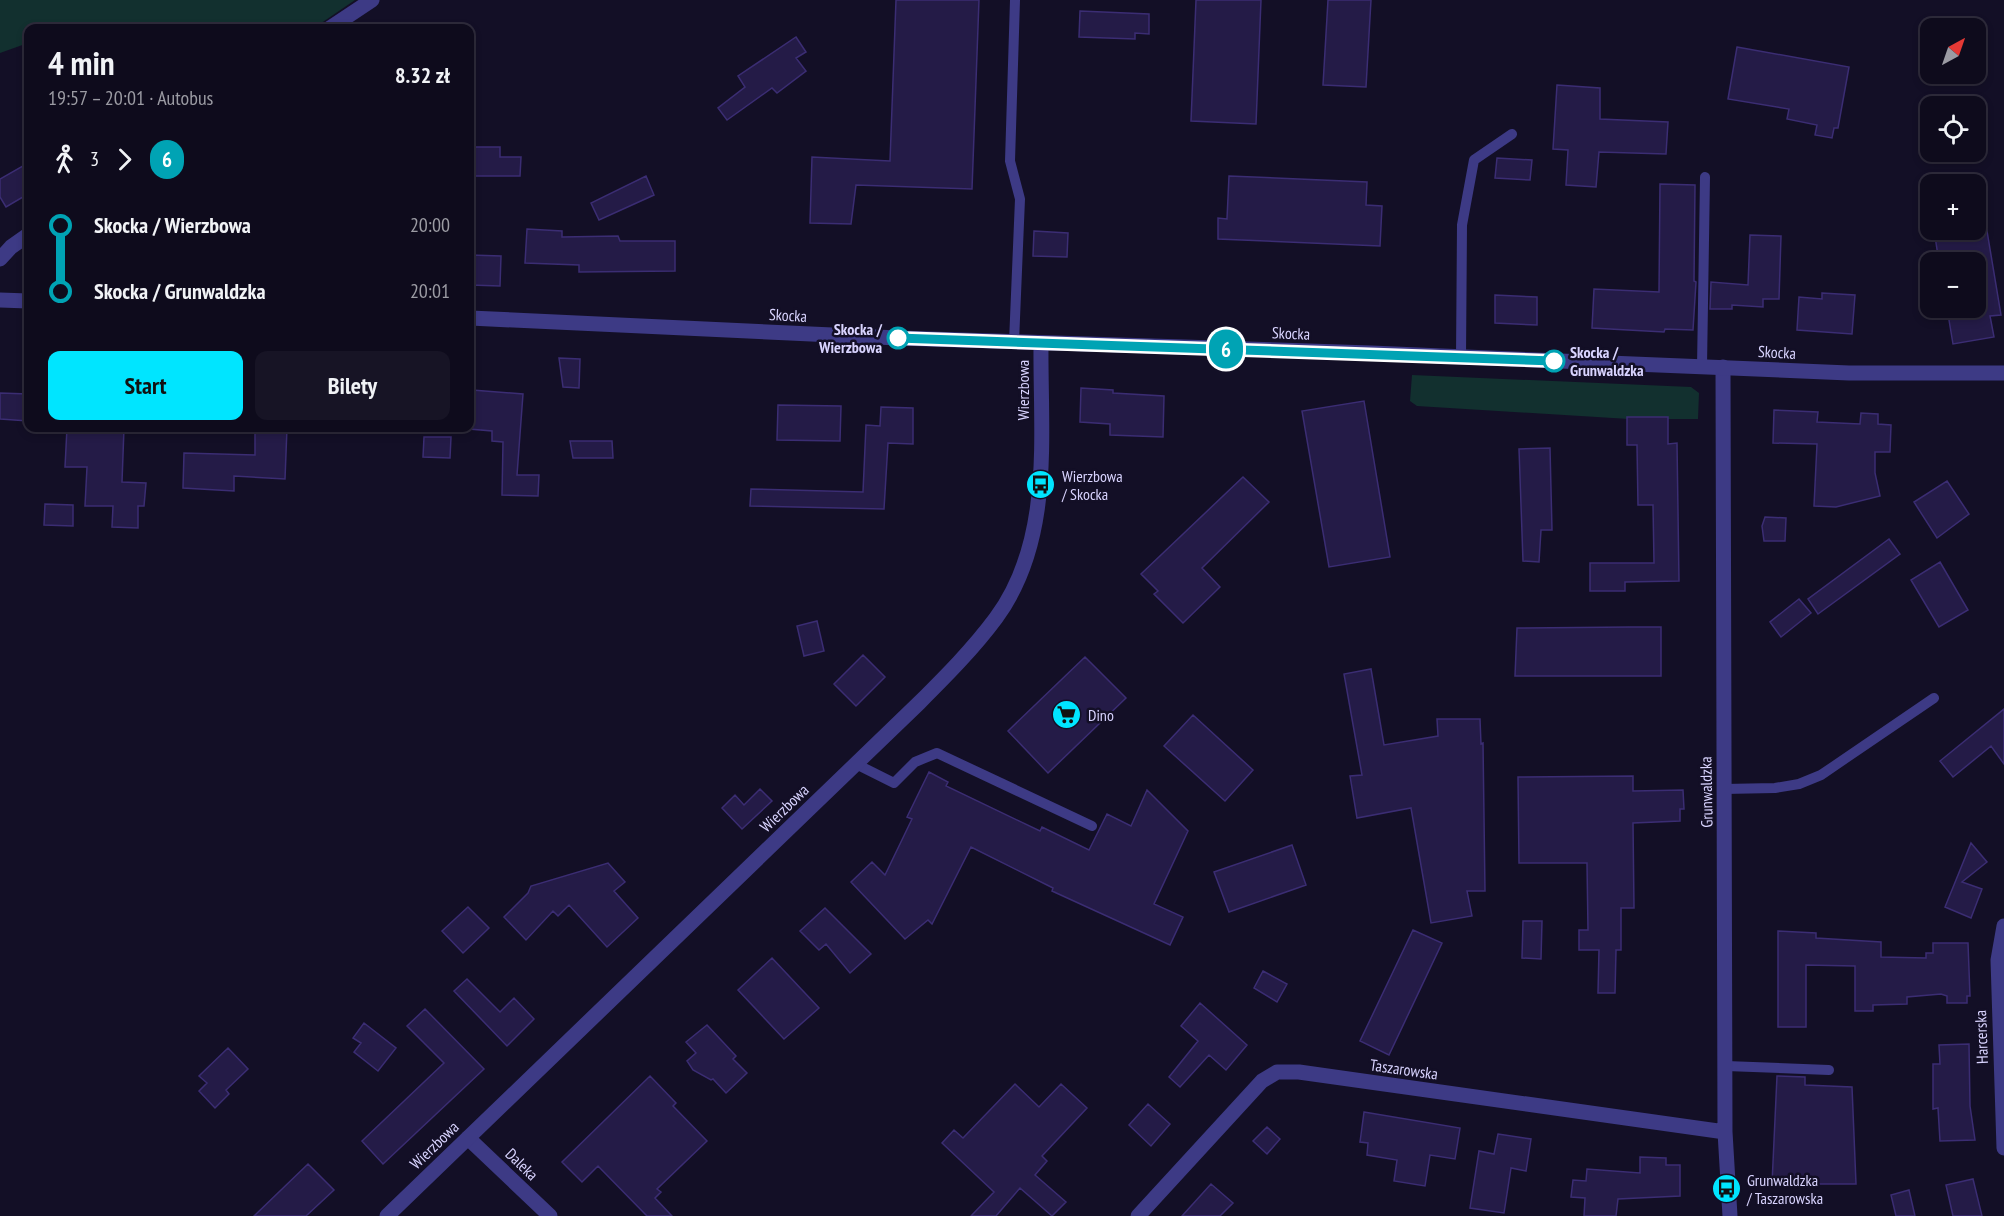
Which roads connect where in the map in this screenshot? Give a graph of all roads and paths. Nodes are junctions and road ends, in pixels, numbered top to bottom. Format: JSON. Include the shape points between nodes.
{"nodes":[{"id":1,"x":372,"y":0,"type":"edge"},
{"id":2,"x":1015,"y":0,"type":"edge"},
{"id":3,"x":336,"y":24,"type":"edge"},
{"id":4,"x":1512,"y":134,"type":"dead end"},
{"id":5,"x":1705,"y":177,"type":"dead end"},
{"id":6,"x":24,"y":237,"type":"edge"},
{"id":7,"x":0,"y":259,"type":"edge"},
{"id":8,"x":0,"y":300,"type":"edge"},
{"id":9,"x":24,"y":301,"type":"edge"},
{"id":10,"x":474,"y":318,"type":"edge"},
{"id":11,"x":1014,"y":342,"type":"junction"},
{"id":12,"x":1041,"y":343,"type":"junction"},
{"id":13,"x":1461,"y":357,"type":"junction"},
{"id":14,"x":1701,"y":367,"type":"junction"},
{"id":15,"x":1723,"y":367,"type":"junction"},
{"id":16,"x":2004,"y":373,"type":"edge"},
{"id":17,"x":1934,"y":698,"type":"dead end"},
{"id":18,"x":856,"y":764,"type":"junction"},
{"id":19,"x":1724,"y":789,"type":"junction"},
{"id":20,"x":1092,"y":826,"type":"dead end"},
{"id":21,"x":2004,"y":926,"type":"edge"},
{"id":22,"x":1726,"y":1066,"type":"junction"},
{"id":23,"x":1829,"y":1070,"type":"dead end"},
{"id":24,"x":1725,"y":1132,"type":"junction"},
{"id":25,"x":468,"y":1138,"type":"junction"},
{"id":26,"x":2004,"y":1148,"type":"edge"},
{"id":27,"x":387,"y":1216,"type":"edge"},
{"id":28,"x":550,"y":1216,"type":"edge"},
{"id":29,"x":1138,"y":1216,"type":"edge"},
{"id":30,"x":1730,"y":1216,"type":"edge"}],
"edges":[{"from":1,"to":3,"type":"street"},
{"from":2,"to":11,"type":"lane","via":[[1010,161],[1020,199]]},
{"from":4,"to":13,"type":"lane","via":[[1474,160],[1462,225]]},
{"from":5,"to":14,"type":"lane"},
{"from":6,"to":7,"type":"street"},
{"from":8,"to":9,"type":"street"},
{"from":10,"to":11,"type":"street","name":"Skocka"},
{"from":11,"to":12,"type":"street","name":"Skocka"},
{"from":12,"to":13,"type":"street","name":"Skocka"},
{"from":12,"to":18,"type":"street","name":"Wierzbowa","via":[[1041,485],[1034,532],[1015,586],[997,617],[964,658]]},
{"from":13,"to":14,"type":"street","name":"Skocka"},
{"from":14,"to":15,"type":"street","name":"Skocka"},
{"from":15,"to":16,"type":"street","name":"Skocka","via":[[1896,375]]},
{"from":15,"to":19,"type":"street","name":"Grunwaldzka"},
{"from":17,"to":19,"type":"lane","via":[[1821,775],[1799,784]]},
{"from":18,"to":20,"type":"lane","via":[[894,783],[915,762],[938,753]]},
{"from":18,"to":25,"type":"street","name":"Wierzbowa"},
{"from":19,"to":22,"type":"street","name":"Grunwaldzka"},
{"from":21,"to":26,"type":"street","name":"Harcerska","via":[[1998,960]]},
{"from":22,"to":23,"type":"lane"},
{"from":22,"to":24,"type":"street","name":"Grunwaldzka"},
{"from":24,"to":29,"type":"street","name":"Taszarowska","via":[[1277,1072],[1262,1081]]},
{"from":24,"to":30,"type":"street","name":"Grunwaldzka"},
{"from":25,"to":27,"type":"street","name":"Wierzbowa"},
{"from":25,"to":28,"type":"street","name":"Daleka"}]}
